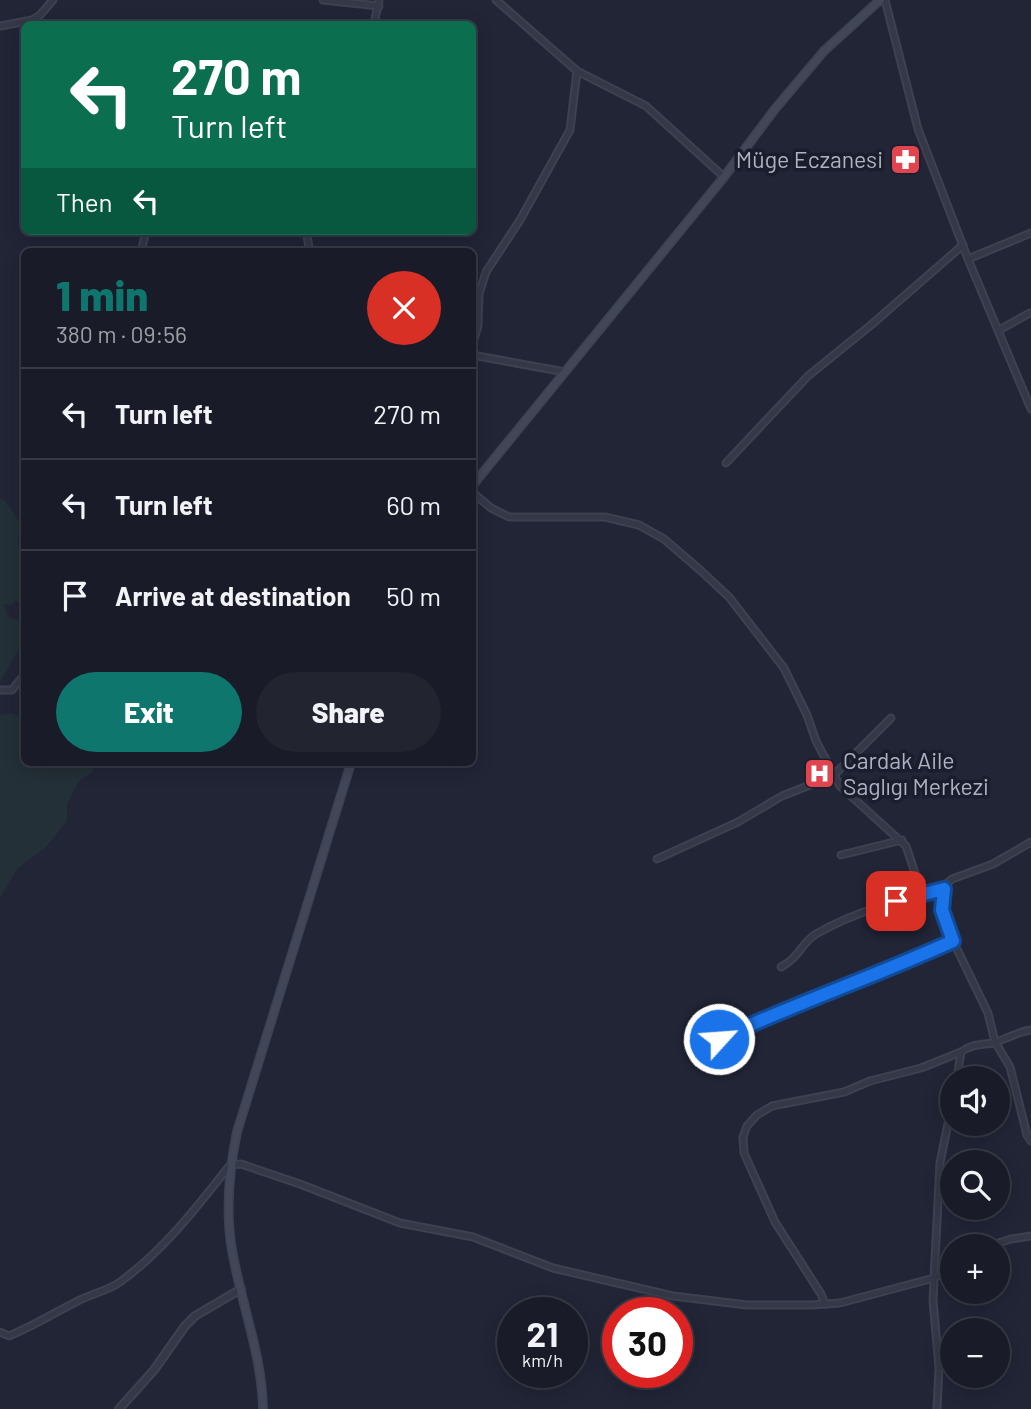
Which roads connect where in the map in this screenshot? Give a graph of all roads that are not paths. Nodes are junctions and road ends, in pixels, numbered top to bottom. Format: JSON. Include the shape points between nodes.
{"nodes":[{"id":1,"x":52,"y":0,"type":"edge"},
{"id":2,"x":323,"y":0,"type":"edge"},
{"id":3,"x":496,"y":0,"type":"edge"},
{"id":4,"x":512,"y":0,"type":"edge"},
{"id":5,"x":882,"y":0,"type":"edge"},
{"id":6,"x":379,"y":3,"type":"edge"},
{"id":7,"x":506,"y":8,"type":"junction"},
{"id":8,"x":27,"y":21,"type":"edge"},
{"id":9,"x":375,"y":21,"type":"edge"},
{"id":10,"x":21,"y":22,"type":"edge"},
{"id":11,"x":0,"y":26,"type":"edge"},
{"id":12,"x":577,"y":71,"type":"junction"},
{"id":13,"x":724,"y":177,"type":"junction"},
{"id":14,"x":1031,"y":233,"type":"edge"},
{"id":15,"x":963,"y":245,"type":"junction"},
{"id":16,"x":968,"y":259,"type":"junction"},
{"id":17,"x":1031,"y":313,"type":"edge"},
{"id":18,"x":999,"y":330,"type":"junction"},
{"id":19,"x":476,"y":333,"type":"edge"},
{"id":20,"x":476,"y":356,"type":"edge"},
{"id":21,"x":565,"y":372,"type":"junction"},
{"id":22,"x":1031,"y":409,"type":"edge"},
{"id":23,"x":726,"y":463,"type":"dead end"},
{"id":24,"x":476,"y":480,"type":"edge"},
{"id":25,"x":476,"y":495,"type":"edge"},
{"id":26,"x":21,"y":679,"type":"edge"},
{"id":27,"x":0,"y":690,"type":"edge"},
{"id":28,"x":891,"y":718,"type":"dead end"},
{"id":29,"x":350,"y":766,"type":"edge"},
{"id":30,"x":834,"y":776,"type":"junction"},
{"id":31,"x":902,"y":840,"type":"junction"},
{"id":32,"x":1031,"y":842,"type":"edge"},
{"id":33,"x":841,"y":855,"type":"dead end"},
{"id":34,"x":657,"y":859,"type":"dead end"},
{"id":35,"x":944,"y":889,"type":"junction"},
{"id":36,"x":922,"y":894,"type":"junction"},
{"id":37,"x":953,"y":941,"type":"junction"},
{"id":38,"x":781,"y":967,"type":"dead end"},
{"id":39,"x":1031,"y":1030,"type":"edge"},
{"id":40,"x":995,"y":1042,"type":"junction"},
{"id":41,"x":701,"y":1047,"type":"dead end"},
{"id":42,"x":961,"y":1052,"type":"junction"},
{"id":43,"x":959,"y":1066,"type":"edge"},
{"id":44,"x":945,"y":1136,"type":"edge"},
{"id":45,"x":1031,"y":1140,"type":"edge"},
{"id":46,"x":230,"y":1165,"type":"junction"},
{"id":47,"x":1031,"y":1236,"type":"edge"},
{"id":48,"x":1010,"y":1239,"type":"edge"},
{"id":49,"x":940,"y":1274,"type":"edge"},
{"id":50,"x":934,"y":1278,"type":"junction"},
{"id":51,"x":241,"y":1289,"type":"junction"},
{"id":52,"x":825,"y":1304,"type":"junction"},
{"id":53,"x":0,"y":1332,"type":"edge"},
{"id":54,"x":119,"y":1409,"type":"edge"},
{"id":55,"x":263,"y":1409,"type":"edge"},
{"id":56,"x":937,"y":1409,"type":"edge"}],
"edges":[{"from":1,"to":8,"type":"street","via":[[40,15]]},
{"from":2,"to":6,"type":"street"},
{"from":3,"to":7,"type":"street"},
{"from":4,"to":7,"type":"street"},
{"from":5,"to":13,"type":"main road","via":[[824,51]]},
{"from":5,"to":15,"type":"street","via":[[918,129]]},
{"from":6,"to":9,"type":"street"},
{"from":7,"to":12,"type":"street"},
{"from":10,"to":11,"type":"street"},
{"from":12,"to":13,"type":"street","via":[[646,106]]},
{"from":12,"to":19,"type":"street","via":[[570,130],[486,272]]},
{"from":13,"to":21,"type":"main road"},
{"from":14,"to":16,"type":"street"},
{"from":15,"to":16,"type":"street"},
{"from":15,"to":23,"type":"street","via":[[808,376]]},
{"from":16,"to":18,"type":"street"},
{"from":17,"to":18,"type":"street"},
{"from":18,"to":22,"type":"street"},
{"from":20,"to":21,"type":"street"},
{"from":21,"to":24,"type":"main road"},
{"from":25,"to":30,"type":"street","via":[[509,517],[605,517],[639,525],[664,539],[729,597],[774,653],[796,690]]},
{"from":26,"to":27,"type":"street","via":[[12,690]]},
{"from":28,"to":30,"type":"street"},
{"from":29,"to":46,"type":"main road"},
{"from":30,"to":31,"type":"street"},
{"from":30,"to":34,"type":"street","via":[[782,796],[729,827]]},
{"from":31,"to":33,"type":"street"},
{"from":31,"to":36,"type":"street"},
{"from":32,"to":35,"type":"street","via":[[993,864],[953,879]]},
{"from":35,"to":36,"type":"street"},
{"from":35,"to":37,"type":"street","via":[[942,910]]},
{"from":36,"to":38,"type":"street","via":[[859,912],[813,936],[794,960]]},
{"from":37,"to":40,"type":"street","via":[[988,1013]]},
{"from":37,"to":41,"type":"street"},
{"from":39,"to":40,"type":"street"},
{"from":40,"to":42,"type":"street","via":[[968,1046]]},
{"from":40,"to":45,"type":"street","via":[[1010,1067]]},
{"from":42,"to":43,"type":"street"},
{"from":42,"to":52,"type":"street","via":[[921,1069],[772,1106],[747,1126],[744,1153],[775,1222]]},
{"from":44,"to":50,"type":"street"},
{"from":46,"to":51,"type":"main road","via":[[228,1206]]},
{"from":46,"to":52,"type":"street","via":[[241,1164],[300,1184],[400,1223],[473,1237],[577,1275],[713,1302]]},
{"from":46,"to":53,"type":"street","via":[[178,1228],[118,1284],[29,1328],[9,1336]]},
{"from":47,"to":48,"type":"street"},
{"from":49,"to":50,"type":"street"},
{"from":50,"to":52,"type":"street"},
{"from":50,"to":56,"type":"street"},
{"from":51,"to":54,"type":"street","via":[[195,1316]]},
{"from":51,"to":55,"type":"main road"}]}
